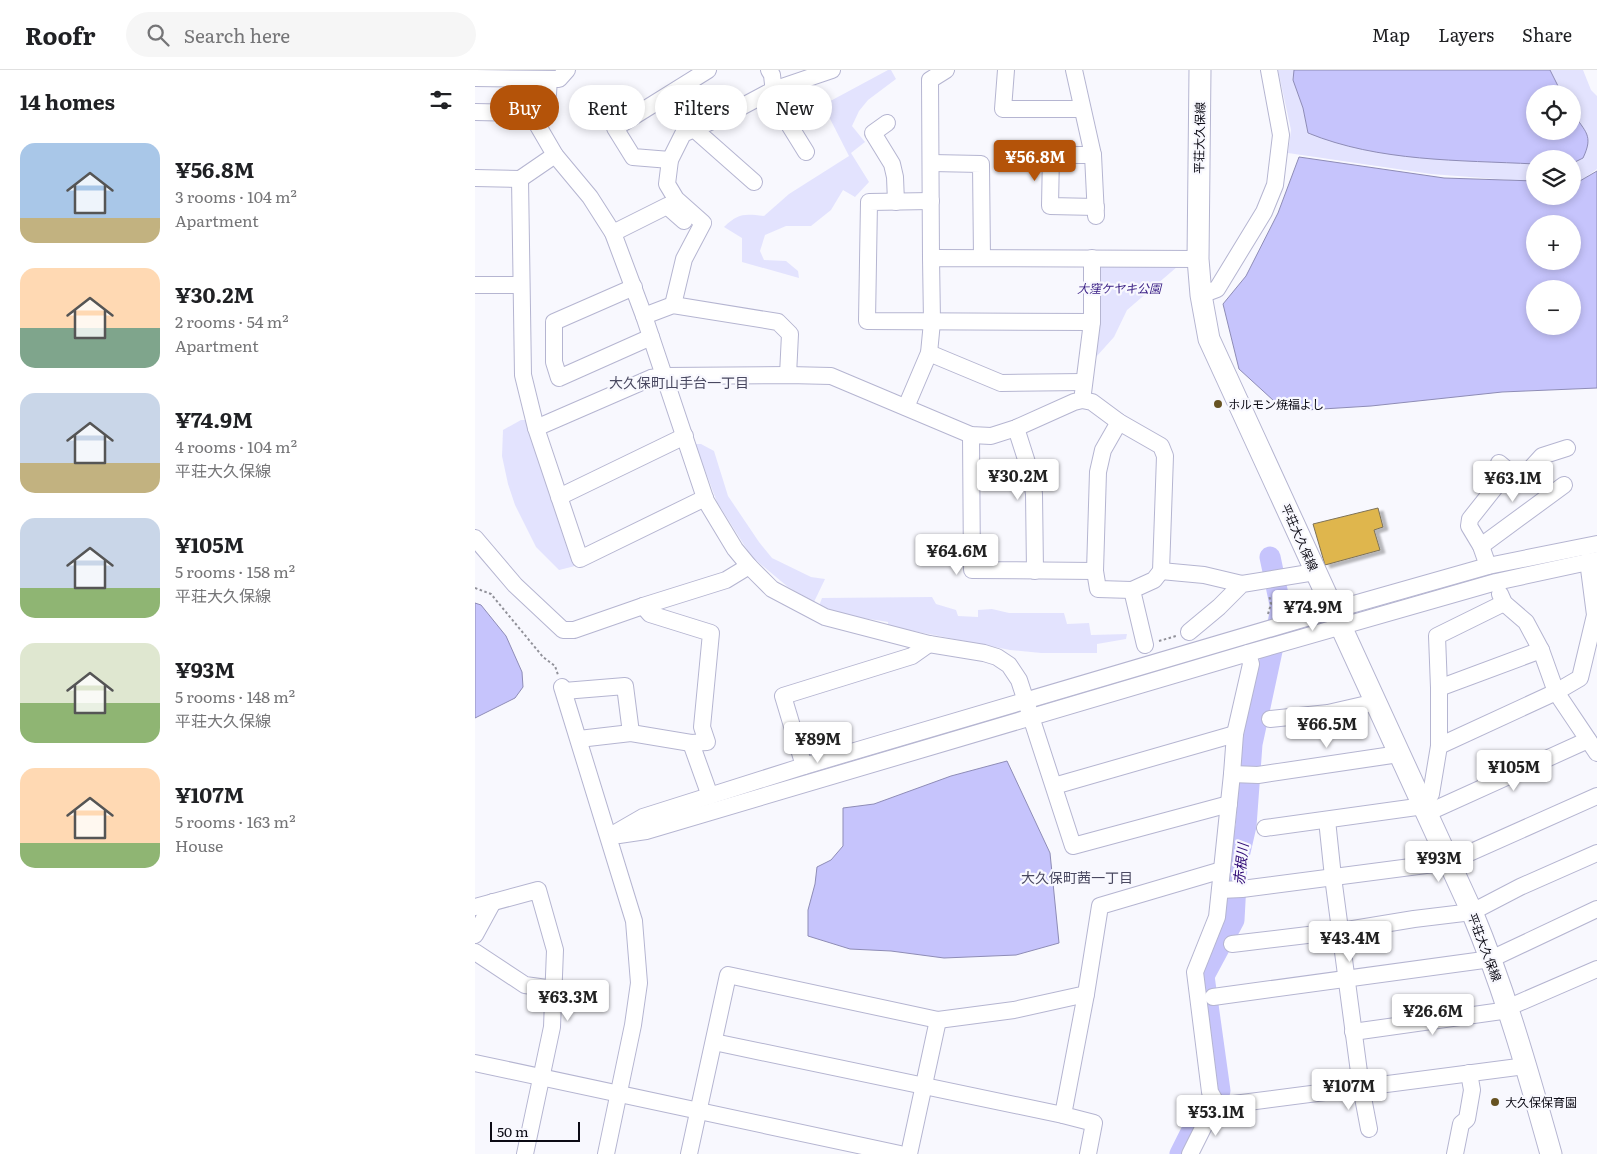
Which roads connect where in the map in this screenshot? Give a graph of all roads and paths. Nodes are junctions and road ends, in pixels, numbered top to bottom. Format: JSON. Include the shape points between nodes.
{"nodes":[{"id":1,"x":567,"y":70,"type":"edge"},
{"id":2,"x":708,"y":70,"type":"edge"},
{"id":3,"x":769,"y":70,"type":"edge"},
{"id":4,"x":831,"y":70,"type":"edge"},
{"id":5,"x":946,"y":70,"type":"edge"},
{"id":6,"x":1006,"y":70,"type":"edge"},
{"id":7,"x":1074,"y":70,"type":"edge"},
{"id":8,"x":1200,"y":70,"type":"edge"},
{"id":9,"x":1269,"y":70,"type":"edge"},
{"id":10,"x":475,"y":78,"type":"edge"},
{"id":11,"x":549,"y":79,"type":"junction"},
{"id":12,"x":549,"y":85,"type":"edge"},
{"id":13,"x":773,"y":85,"type":"edge"},
{"id":14,"x":788,"y":85,"type":"edge"},
{"id":15,"x":1082,"y":109,"type":"junction"},
{"id":16,"x":475,"y":112,"type":"edge"},
{"id":17,"x":490,"y":112,"type":"edge"},
{"id":18,"x":887,"y":122,"type":"dead end"},
{"id":19,"x":540,"y":130,"type":"edge"},
{"id":20,"x":691,"y":130,"type":"edge"},
{"id":21,"x":694,"y":130,"type":"edge"},
{"id":22,"x":792,"y":130,"type":"edge"},
{"id":23,"x":806,"y":152,"type":"dead end"},
{"id":24,"x":555,"y":155,"type":"junction"},
{"id":25,"x":1093,"y":155,"type":"junction"},
{"id":26,"x":670,"y":160,"type":"junction"},
{"id":27,"x":932,"y":163,"type":"junction"},
{"id":28,"x":475,"y":178,"type":"edge"},
{"id":29,"x":520,"y":179,"type":"junction"},
{"id":30,"x":754,"y":182,"type":"dead end"},
{"id":31,"x":931,"y":201,"type":"junction"},
{"id":32,"x":896,"y":202,"type":"junction"},
{"id":33,"x":698,"y":232,"type":"junction"},
{"id":34,"x":613,"y":233,"type":"junction"},
{"id":35,"x":931,"y":258,"type":"junction"},
{"id":36,"x":983,"y":258,"type":"junction"},
{"id":37,"x":1092,"y":258,"type":"junction"},
{"id":38,"x":1198,"y":259,"type":"junction"},
{"id":39,"x":475,"y":285,"type":"edge"},
{"id":40,"x":521,"y":285,"type":"junction"},
{"id":41,"x":634,"y":286,"type":"junction"},
{"id":42,"x":1201,"y":295,"type":"junction"},
{"id":43,"x":673,"y":305,"type":"junction"},
{"id":44,"x":644,"y":316,"type":"junction"},
{"id":45,"x":932,"y":322,"type":"junction"},
{"id":46,"x":1092,"y":322,"type":"junction"},
{"id":47,"x":651,"y":337,"type":"junction"},
{"id":48,"x":929,"y":353,"type":"junction"},
{"id":49,"x":788,"y":375,"type":"junction"},
{"id":50,"x":664,"y":376,"type":"junction"},
{"id":51,"x":1084,"y":382,"type":"junction"},
{"id":52,"x":1082,"y":400,"type":"junction"},
{"id":53,"x":906,"y":407,"type":"junction"},
{"id":54,"x":1119,"y":422,"type":"junction"},
{"id":55,"x":536,"y":428,"type":"junction"},
{"id":56,"x":1016,"y":428,"type":"junction"},
{"id":57,"x":971,"y":435,"type":"junction"},
{"id":58,"x":685,"y":436,"type":"junction"},
{"id":59,"x":1567,"y":448,"type":"dead end"},
{"id":60,"x":1564,"y":485,"type":"dead end"},
{"id":61,"x":559,"y":497,"type":"junction"},
{"id":62,"x":705,"y":498,"type":"junction"},
{"id":63,"x":475,"y":538,"type":"edge"},
{"id":64,"x":1597,"y":544,"type":"edge"},
{"id":65,"x":1481,"y":546,"type":"junction"},
{"id":66,"x":1592,"y":560,"type":"edge"},
{"id":67,"x":749,"y":566,"type":"junction"},
{"id":68,"x":1488,"y":566,"type":"junction"},
{"id":69,"x":1035,"y":570,"type":"junction"},
{"id":70,"x":1161,"y":570,"type":"junction"},
{"id":71,"x":1095,"y":571,"type":"junction"},
{"id":72,"x":1315,"y":572,"type":"junction"},
{"id":73,"x":1265,"y":580,"type":"junction"},
{"id":74,"x":1496,"y":582,"type":"junction"},
{"id":75,"x":1241,"y":584,"type":"junction"},
{"id":76,"x":475,"y":588,"type":"edge"},
{"id":77,"x":1131,"y":590,"type":"junction"},
{"id":78,"x":1504,"y":603,"type":"junction"},
{"id":79,"x":643,"y":606,"type":"junction"},
{"id":80,"x":1267,"y":618,"type":"dead end"},
{"id":81,"x":1337,"y":618,"type":"junction"},
{"id":82,"x":1189,"y":632,"type":"joint"},
{"id":83,"x":929,"y":644,"type":"junction"},
{"id":84,"x":1145,"y":645,"type":"joint"},
{"id":85,"x":1541,"y":650,"type":"junction"},
{"id":86,"x":1248,"y":653,"type":"junction"},
{"id":87,"x":555,"y":666,"type":"dead end"},
{"id":88,"x":1439,"y":688,"type":"junction"},
{"id":89,"x":1555,"y":692,"type":"junction"},
{"id":90,"x":1377,"y":702,"type":"junction"},
{"id":91,"x":1029,"y":709,"type":"junction"},
{"id":92,"x":1270,"y":719,"type":"dead end"},
{"id":93,"x":631,"y":733,"type":"junction"},
{"id":94,"x":1235,"y":734,"type":"junction"},
{"id":95,"x":579,"y":739,"type":"junction"},
{"id":96,"x":691,"y":743,"type":"junction"},
{"id":97,"x":1439,"y":746,"type":"junction"},
{"id":98,"x":1593,"y":746,"type":"edge"},
{"id":99,"x":1399,"y":754,"type":"junction"},
{"id":100,"x":803,"y":766,"type":"junction"},
{"id":101,"x":1232,"y":774,"type":"junction"},
{"id":102,"x":1054,"y":786,"type":"junction"},
{"id":103,"x":710,"y":796,"type":"junction"},
{"id":104,"x":1597,"y":796,"type":"edge"},
{"id":105,"x":1229,"y":804,"type":"junction"},
{"id":106,"x":1425,"y":810,"type":"junction"},
{"id":107,"x":1327,"y":820,"type":"junction"},
{"id":108,"x":1265,"y":828,"type":"dead end"},
{"id":109,"x":609,"y":836,"type":"junction"},
{"id":110,"x":1597,"y":853,"type":"edge"},
{"id":111,"x":1449,"y":862,"type":"junction"},
{"id":112,"x":1222,"y":870,"type":"junction"},
{"id":113,"x":1333,"y":877,"type":"junction"},
{"id":114,"x":1220,"y":890,"type":"junction"},
{"id":115,"x":493,"y":902,"type":"junction"},
{"id":116,"x":475,"y":907,"type":"edge"},
{"id":117,"x":1597,"y":909,"type":"edge"},
{"id":118,"x":1472,"y":912,"type":"junction"},
{"id":119,"x":1341,"y":931,"type":"junction"},
{"id":120,"x":475,"y":936,"type":"edge"},
{"id":121,"x":1233,"y":944,"type":"dead end"},
{"id":122,"x":475,"y":952,"type":"edge"},
{"id":123,"x":1491,"y":959,"type":"junction"},
{"id":124,"x":1597,"y":968,"type":"edge"},
{"id":125,"x":1347,"y":979,"type":"junction"},
{"id":126,"x":554,"y":988,"type":"junction"},
{"id":127,"x":1086,"y":994,"type":"junction"},
{"id":128,"x":1213,"y":997,"type":"dead end"},
{"id":129,"x":1509,"y":1010,"type":"junction"},
{"id":130,"x":938,"y":1020,"type":"junction"},
{"id":131,"x":1353,"y":1032,"type":"junction"},
{"id":132,"x":714,"y":1042,"type":"junction"},
{"id":133,"x":1526,"y":1066,"type":"junction"},
{"id":134,"x":476,"y":1067,"type":"edge"},
{"id":135,"x":1469,"y":1073,"type":"junction"},
{"id":136,"x":541,"y":1078,"type":"junction"},
{"id":137,"x":924,"y":1085,"type":"junction"},
{"id":138,"x":1361,"y":1087,"type":"junction"},
{"id":139,"x":619,"y":1094,"type":"junction"},
{"id":140,"x":1218,"y":1106,"type":"junction"},
{"id":141,"x":699,"y":1110,"type":"junction"},
{"id":142,"x":1063,"y":1114,"type":"junction"},
{"id":143,"x":1369,"y":1129,"type":"dead end"},
{"id":144,"x":525,"y":1154,"type":"edge"},
{"id":145,"x":606,"y":1154,"type":"edge"},
{"id":146,"x":689,"y":1154,"type":"edge"},
{"id":147,"x":900,"y":1154,"type":"edge"},
{"id":148,"x":909,"y":1154,"type":"edge"},
{"id":149,"x":1088,"y":1154,"type":"edge"},
{"id":150,"x":1190,"y":1154,"type":"edge"},
{"id":151,"x":1455,"y":1154,"type":"edge"},
{"id":152,"x":1551,"y":1154,"type":"edge"}],
"edges":[{"from":1,"to":11,"type":"street","via":[[559,79]]},
{"from":2,"to":26,"type":"street","via":[[615,128],[633,157]]},
{"from":3,"to":13,"type":"street"},
{"from":4,"to":14,"type":"street"},
{"from":5,"to":27,"type":"street","via":[[930,80]]},
{"from":6,"to":15,"type":"street","via":[[1003,109]]},
{"from":7,"to":15,"type":"street"},
{"from":8,"to":38,"type":"main road","name":"平荘大久保線"},
{"from":9,"to":42,"type":"street","via":[[1281,135],[1275,185],[1264,212],[1217,289]]},
{"from":10,"to":11,"type":"street"},
{"from":11,"to":12,"type":"street"},
{"from":15,"to":25,"type":"street"},
{"from":16,"to":17,"type":"street"},
{"from":18,"to":32,"type":"street","via":[[873,133],[892,164]]},
{"from":19,"to":24,"type":"street"},
{"from":20,"to":26,"type":"street","via":[[683,134]]},
{"from":21,"to":30,"type":"street"},
{"from":22,"to":23,"type":"street"},
{"from":24,"to":29,"type":"street"},
{"from":24,"to":34,"type":"street"},
{"from":25,"to":25,"type":"street","via":[[1096,211],[1050,206],[1051,155]]},
{"from":26,"to":33,"type":"street","via":[[667,184],[675,199],[703,222]]},
{"from":27,"to":31,"type":"street"},
{"from":27,"to":36,"type":"street","via":[[981,164]]},
{"from":28,"to":29,"type":"street"},
{"from":29,"to":40,"type":"street"},
{"from":31,"to":32,"type":"street"},
{"from":31,"to":35,"type":"street"},
{"from":32,"to":45,"type":"street","via":[[869,202],[867,321]]},
{"from":33,"to":34,"type":"street","via":[[667,206]]},
{"from":33,"to":43,"type":"street","via":[[684,259]]},
{"from":34,"to":41,"type":"street"},
{"from":35,"to":36,"type":"street"},
{"from":35,"to":45,"type":"street"},
{"from":36,"to":37,"type":"street"},
{"from":37,"to":38,"type":"street"},
{"from":37,"to":46,"type":"street"},
{"from":38,"to":42,"type":"main road","name":"平荘大久保線"},
{"from":39,"to":40,"type":"street"},
{"from":40,"to":55,"type":"street","via":[[523,375]]},
{"from":41,"to":44,"type":"street"},
{"from":41,"to":47,"type":"street","via":[[554,322],[554,362],[559,378]]},
{"from":42,"to":72,"type":"main road","name":"平荘大久保線","via":[[1209,339]]},
{"from":43,"to":44,"type":"street"},
{"from":43,"to":49,"type":"street","via":[[778,322],[790,334]]},
{"from":44,"to":47,"type":"street"},
{"from":45,"to":46,"type":"street"},
{"from":45,"to":48,"type":"street"},
{"from":46,"to":51,"type":"street"},
{"from":47,"to":50,"type":"street"},
{"from":48,"to":51,"type":"street","via":[[1001,383]]},
{"from":48,"to":53,"type":"street"},
{"from":49,"to":50,"type":"street"},
{"from":49,"to":53,"type":"street","via":[[831,376]]},
{"from":50,"to":55,"type":"street","via":[[651,378]]},
{"from":50,"to":58,"type":"street"},
{"from":51,"to":52,"type":"street"},
{"from":52,"to":54,"type":"street","via":[[1092,402]]},
{"from":52,"to":56,"type":"street"},
{"from":53,"to":57,"type":"street"},
{"from":54,"to":70,"type":"street","via":[[1161,446],[1165,456]]},
{"from":54,"to":71,"type":"street","via":[[1103,450],[1098,472]]},
{"from":55,"to":61,"type":"street"},
{"from":56,"to":57,"type":"street","via":[[991,436]]},
{"from":56,"to":69,"type":"street","via":[[1034,494]]},
{"from":57,"to":69,"type":"street","via":[[972,570]]},
{"from":58,"to":61,"type":"street"},
{"from":58,"to":62,"type":"street"},
{"from":59,"to":65,"type":"street","via":[[1542,456],[1523,477],[1517,478],[1504,467],[1470,519],[1469,526]]},
{"from":60,"to":65,"type":"street"},
{"from":61,"to":62,"type":"street","via":[[580,559]]},
{"from":62,"to":67,"type":"street","via":[[735,549]]},
{"from":63,"to":79,"type":"street","via":[[515,585],[563,630],[574,630]]},
{"from":64,"to":68,"type":"street"},
{"from":65,"to":68,"type":"street"},
{"from":66,"to":74,"type":"street"},
{"from":66,"to":89,"type":"street","via":[[1595,615],[1580,678]]},
{"from":67,"to":79,"type":"street","via":[[726,580]]},
{"from":67,"to":83,"type":"street","via":[[772,589],[825,618]]},
{"from":68,"to":81,"type":"street"},
{"from":69,"to":71,"type":"street"},
{"from":70,"to":75,"type":"street"},
{"from":70,"to":77,"type":"street","via":[[1154,580]]},
{"from":71,"to":77,"type":"street","via":[[1098,589]]},
{"from":72,"to":73,"type":"street"},
{"from":72,"to":81,"type":"main road","name":"平荘大久保線"},
{"from":73,"to":75,"type":"street"},
{"from":73,"to":80,"type":"path","via":[[1271,604]]},
{"from":74,"to":78,"type":"street"},
{"from":74,"to":81,"type":"street"},
{"from":75,"to":82,"type":"street"},
{"from":76,"to":87,"type":"path","via":[[491,594],[543,657]]},
{"from":77,"to":84,"type":"street"},
{"from":78,"to":85,"type":"street","via":[[1526,622]]},
{"from":78,"to":88,"type":"street","via":[[1437,636]]},
{"from":79,"to":96,"type":"street","via":[[650,614],[711,633],[702,726],[707,742]]},
{"from":81,"to":86,"type":"street"},
{"from":81,"to":90,"type":"main road","name":"平荘大久保線"},
{"from":81,"to":91,"type":"street"},
{"from":82,"to":84,"type":"path"},
{"from":83,"to":91,"type":"street","via":[[997,657],[1009,665],[1019,680]]},
{"from":83,"to":100,"type":"street","via":[[912,656],[783,696]]},
{"from":85,"to":88,"type":"street"},
{"from":85,"to":89,"type":"street"},
{"from":86,"to":91,"type":"street"},
{"from":86,"to":94,"type":"street","via":[[1251,664]]},
{"from":88,"to":97,"type":"street"},
{"from":89,"to":97,"type":"street"},
{"from":89,"to":98,"type":"street"},
{"from":90,"to":92,"type":"street","via":[[1327,714]]},
{"from":90,"to":99,"type":"main road","name":"平荘大久保線"},
{"from":91,"to":100,"type":"street"},
{"from":91,"to":102,"type":"street"},
{"from":91,"to":109,"type":"street","via":[[647,831]]},
{"from":93,"to":95,"type":"street"},
{"from":93,"to":95,"type":"street","via":[[625,686],[563,689]]},
{"from":93,"to":96,"type":"street"},
{"from":94,"to":101,"type":"street"},
{"from":94,"to":102,"type":"street"},
{"from":95,"to":109,"type":"street"},
{"from":96,"to":103,"type":"street"},
{"from":97,"to":106,"type":"street"},
{"from":98,"to":106,"type":"street"},
{"from":99,"to":101,"type":"street","via":[[1258,775]]},
{"from":99,"to":106,"type":"main road","name":"平荘大久保線"},
{"from":100,"to":103,"type":"street"},
{"from":101,"to":105,"type":"street"},
{"from":102,"to":105,"type":"street","via":[[1073,846]]},
{"from":103,"to":109,"type":"street","via":[[643,817]]},
{"from":104,"to":111,"type":"street"},
{"from":105,"to":112,"type":"street"},
{"from":106,"to":107,"type":"street"},
{"from":106,"to":111,"type":"main road","name":"平荘大久保線"},
{"from":107,"to":108,"type":"street"},
{"from":107,"to":113,"type":"street"},
{"from":109,"to":139,"type":"street","via":[[635,921],[639,983]]},
{"from":110,"to":118,"type":"street"},
{"from":111,"to":113,"type":"street"},
{"from":111,"to":118,"type":"main road","name":"平荘大久保線"},
{"from":112,"to":114,"type":"street"},
{"from":112,"to":127,"type":"street","via":[[1100,906]]},
{"from":113,"to":114,"type":"street"},
{"from":113,"to":119,"type":"street"},
{"from":114,"to":140,"type":"street","via":[[1217,917],[1195,972],[1210,1092]]},
{"from":115,"to":116,"type":"street"},
{"from":115,"to":120,"type":"street"},
{"from":115,"to":126,"type":"street","via":[[538,890],[555,950]]},
{"from":117,"to":123,"type":"street"},
{"from":118,"to":119,"type":"street"},
{"from":118,"to":123,"type":"main road","name":"平荘大久保線"},
{"from":119,"to":121,"type":"street"},
{"from":119,"to":125,"type":"street"},
{"from":122,"to":126,"type":"street","via":[[525,985]]},
{"from":123,"to":125,"type":"street"},
{"from":123,"to":129,"type":"main road","name":"平荘大久保線"},
{"from":124,"to":129,"type":"street"},
{"from":125,"to":128,"type":"street"},
{"from":125,"to":131,"type":"street"},
{"from":126,"to":136,"type":"street","via":[[552,1027]]},
{"from":127,"to":130,"type":"street","via":[[1014,1010]]},
{"from":127,"to":142,"type":"street"},
{"from":129,"to":131,"type":"street"},
{"from":129,"to":133,"type":"main road","name":"平荘大久保線"},
{"from":130,"to":132,"type":"street","via":[[728,975]]},
{"from":130,"to":137,"type":"street"},
{"from":131,"to":138,"type":"street"},
{"from":132,"to":137,"type":"street"},
{"from":132,"to":141,"type":"street"},
{"from":133,"to":135,"type":"street"},
{"from":133,"to":152,"type":"main road","name":"平荘大久保線"},
{"from":134,"to":136,"type":"street"},
{"from":135,"to":138,"type":"street"},
{"from":135,"to":151,"type":"street","via":[[1472,1090]]},
{"from":136,"to":139,"type":"street"},
{"from":136,"to":144,"type":"street"},
{"from":137,"to":142,"type":"street"},
{"from":137,"to":148,"type":"street"},
{"from":138,"to":140,"type":"street"},
{"from":138,"to":143,"type":"street"},
{"from":139,"to":141,"type":"street"},
{"from":139,"to":145,"type":"street"},
{"from":140,"to":150,"type":"street"},
{"from":141,"to":146,"type":"street"},
{"from":141,"to":147,"type":"street"},
{"from":142,"to":149,"type":"street","via":[[1094,1123]]}]}
